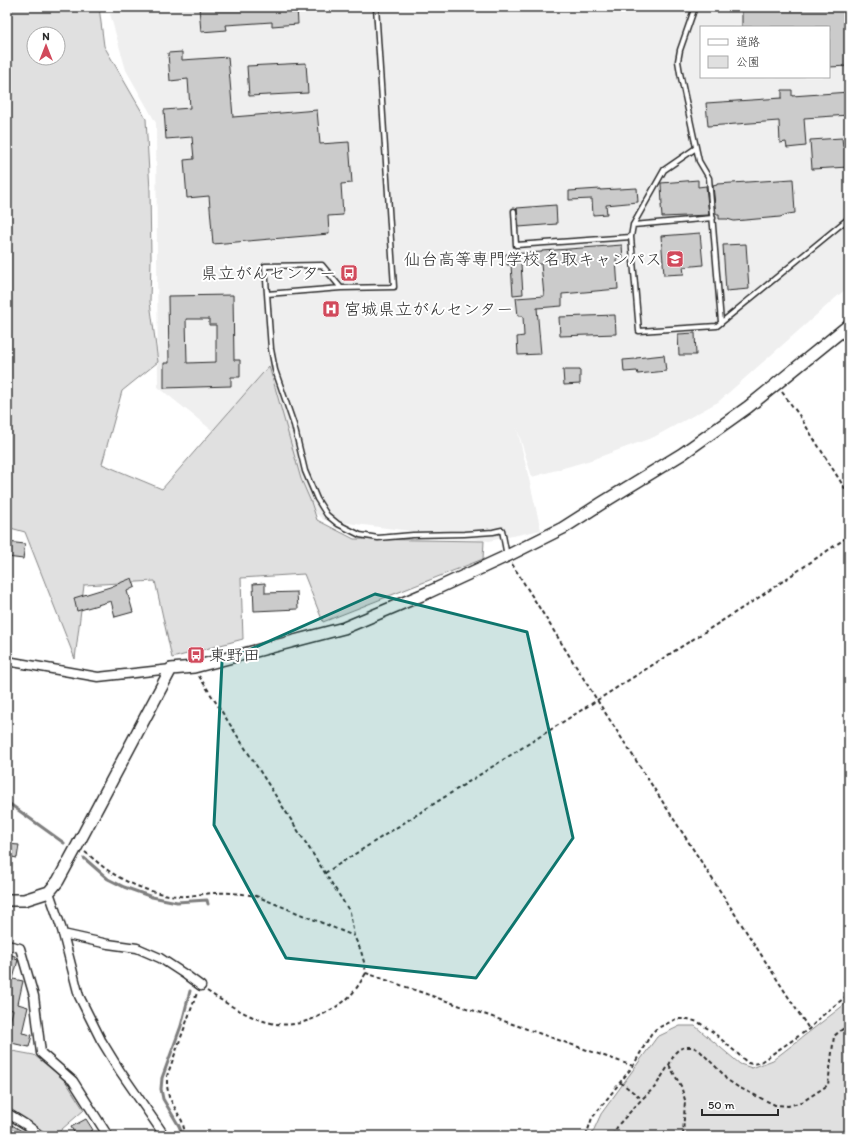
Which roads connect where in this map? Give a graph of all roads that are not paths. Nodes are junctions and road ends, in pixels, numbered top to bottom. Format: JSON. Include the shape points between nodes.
{"nodes":[{"id":1,"x":376,"y":7,"type":"edge"},
{"id":2,"x":695,"y":7,"type":"edge"},
{"id":3,"x":696,"y":148,"type":"junction"},
{"id":4,"x":514,"y":211,"type":"dead end"},
{"id":5,"x":713,"y":218,"type":"junction"},
{"id":6,"x":849,"y":218,"type":"edge"},
{"id":7,"x":633,"y":225,"type":"junction"},
{"id":8,"x":631,"y":237,"type":"junction"},
{"id":9,"x":341,"y":288,"type":"junction"},
{"id":10,"x":267,"y":294,"type":"junction"},
{"id":11,"x":721,"y":322,"type":"junction"},
{"id":12,"x":849,"y":325,"type":"edge"},
{"id":13,"x":507,"y":556,"type":"junction"},
{"id":14,"x":7,"y":661,"type":"edge"},
{"id":15,"x":171,"y":669,"type":"junction"},
{"id":16,"x":49,"y":892,"type":"junction"},
{"id":17,"x":7,"y":900,"type":"edge"},
{"id":18,"x":63,"y":934,"type":"junction"},
{"id":19,"x":7,"y":945,"type":"edge"},
{"id":20,"x":201,"y":986,"type":"road end"},
{"id":21,"x":7,"y":1113,"type":"edge"},
{"id":22,"x":41,"y":1136,"type":"edge"},
{"id":23,"x":108,"y":1136,"type":"edge"},
{"id":24,"x":164,"y":1136,"type":"edge"}],
"edges":[{"from":1,"to":9,"type":"lane","via":[[394,288]]},
{"from":2,"to":3,"type":"lane","via":[[678,61]]},
{"from":3,"to":5,"type":"lane","via":[[699,161],[709,178]]},
{"from":3,"to":7,"type":"lane","via":[[664,170]]},
{"from":4,"to":8,"type":"lane","via":[[516,245]]},
{"from":5,"to":7,"type":"lane"},
{"from":5,"to":11,"type":"lane"},
{"from":6,"to":11,"type":"lane"},
{"from":7,"to":8,"type":"lane"},
{"from":8,"to":11,"type":"lane","via":[[639,330],[717,326]]},
{"from":9,"to":10,"type":"lane"},
{"from":9,"to":10,"type":"lane","via":[[322,265],[265,266]]},
{"from":10,"to":13,"type":"lane","via":[[275,370],[294,425],[305,471],[317,499],[328,515],[338,524],[360,535],[378,538],[502,530]]},
{"from":12,"to":13,"type":"street","via":[[748,407],[682,454],[563,528]]},
{"from":13,"to":15,"type":"street","via":[[344,628],[194,667]]},
{"from":14,"to":15,"type":"street","via":[[98,677]]},
{"from":15,"to":16,"type":"street","via":[[78,846]]},
{"from":16,"to":17,"type":"street","via":[[24,900]]},
{"from":16,"to":18,"type":"street"},
{"from":18,"to":20,"type":"street","via":[[137,948],[160,958]]},
{"from":18,"to":24,"type":"street","via":[[79,996],[101,1040]]},
{"from":19,"to":23,"type":"street","via":[[20,948],[34,996],[41,1053],[73,1081]]},
{"from":21,"to":22,"type":"street"}]}
